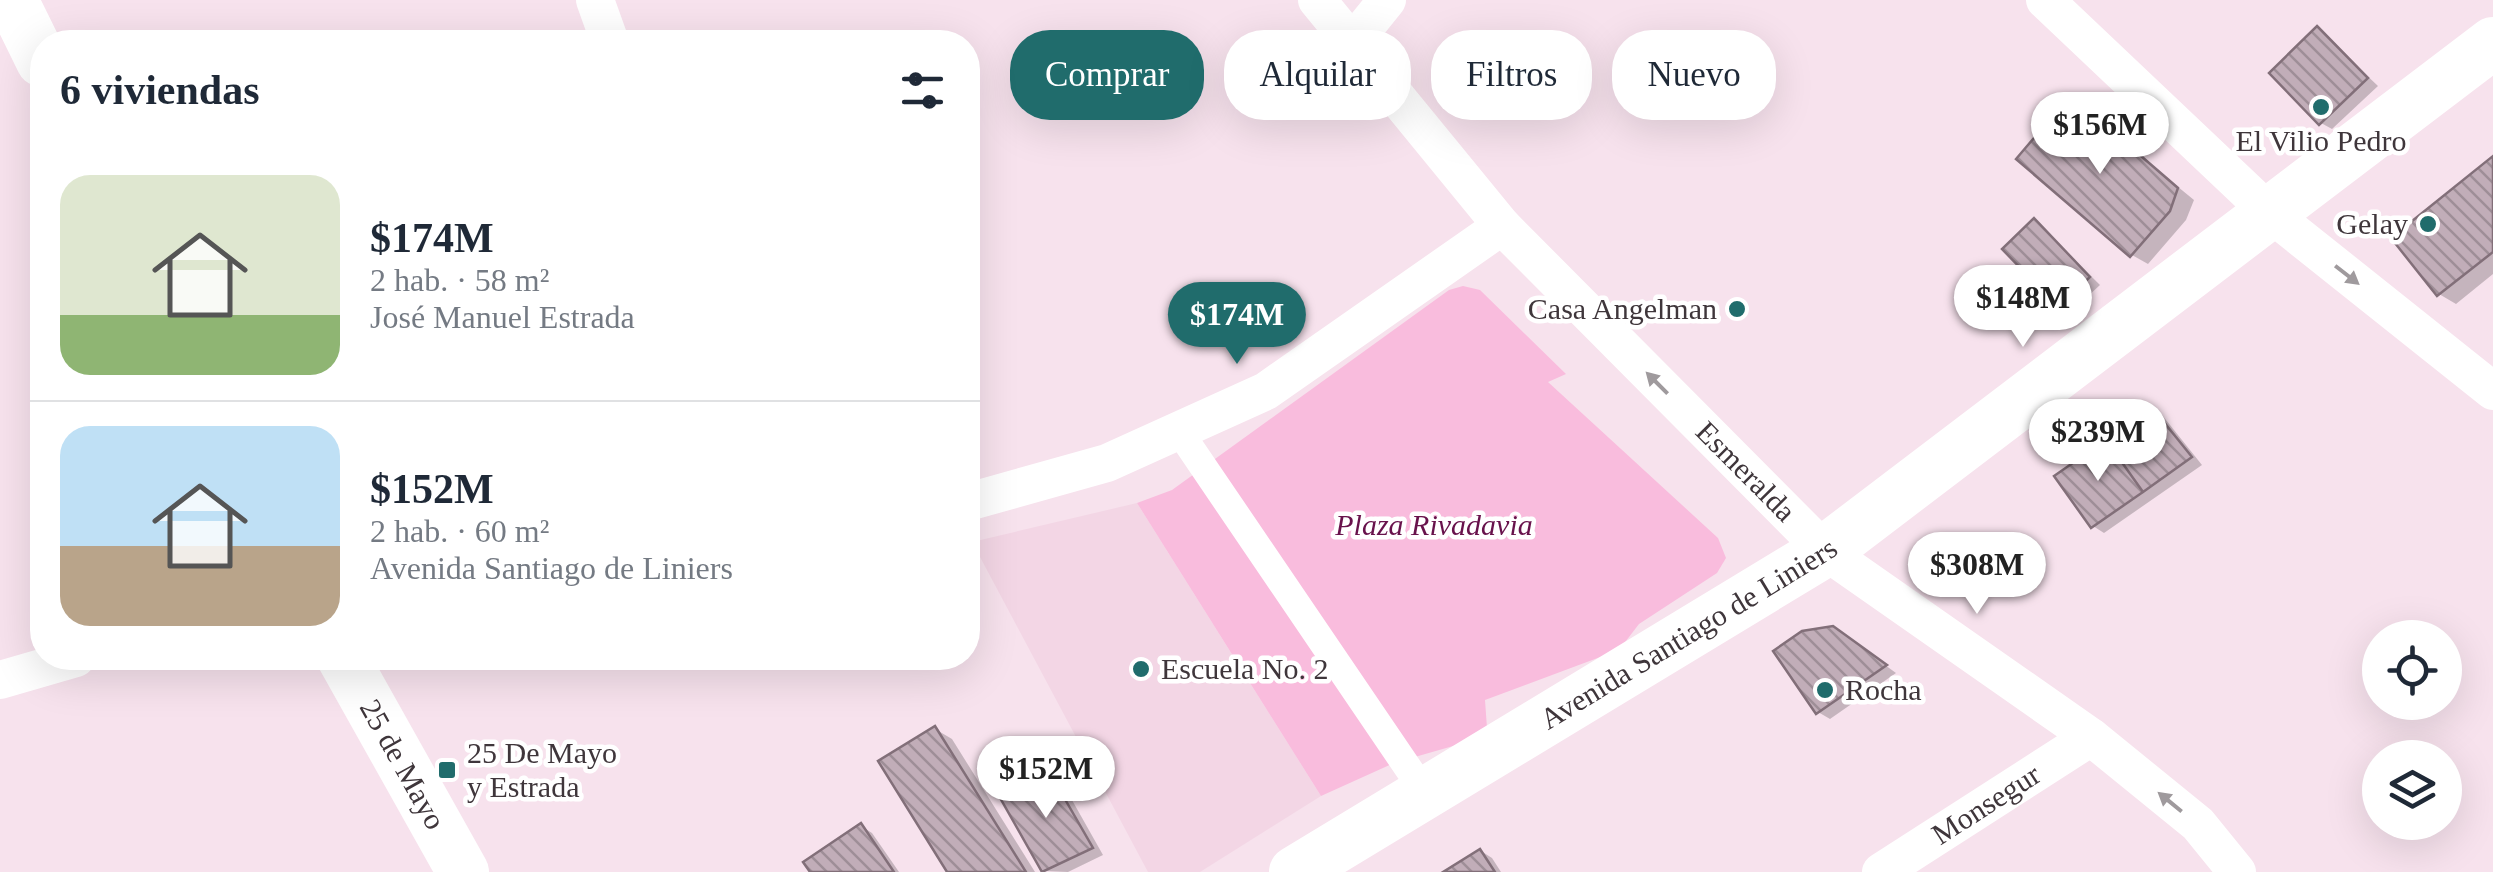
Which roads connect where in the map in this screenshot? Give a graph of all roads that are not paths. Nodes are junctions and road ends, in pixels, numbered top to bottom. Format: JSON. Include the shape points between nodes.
{"nodes":[{"id":1,"x":12,"y":0,"type":"edge"},
{"id":2,"x":595,"y":0,"type":"edge"},
{"id":3,"x":1317,"y":0,"type":"edge"},
{"id":4,"x":1387,"y":0,"type":"edge"},
{"id":5,"x":2045,"y":0,"type":"edge"},
{"id":6,"x":606,"y":30,"type":"edge"},
{"id":7,"x":1344,"y":30,"type":"edge"},
{"id":8,"x":1363,"y":30,"type":"edge"},
{"id":9,"x":30,"y":37,"type":"edge"},
{"id":10,"x":2493,"y":43,"type":"edge"},
{"id":11,"x":1411,"y":112,"type":"edge"},
{"id":12,"x":2271,"y":214,"type":"junction"},
{"id":13,"x":1502,"y":226,"type":"junction"},
{"id":14,"x":2493,"y":391,"type":"edge"},
{"id":15,"x":1179,"y":430,"type":"junction"},
{"id":16,"x":980,"y":499,"type":"edge"},
{"id":17,"x":1825,"y":551,"type":"junction"},
{"id":18,"x":35,"y":670,"type":"edge"},
{"id":19,"x":350,"y":670,"type":"edge"},
{"id":20,"x":0,"y":680,"type":"edge"},
{"id":21,"x":2091,"y":737,"type":"junction"},
{"id":22,"x":1425,"y":792,"type":"junction"},
{"id":23,"x":463,"y":872,"type":"edge"},
{"id":24,"x":1296,"y":872,"type":"edge"},
{"id":25,"x":1881,"y":872,"type":"edge"},
{"id":26,"x":2237,"y":872,"type":"edge"}],
"edges":[{"from":1,"to":9,"type":"main road"},
{"from":2,"to":6,"type":"street"},
{"from":3,"to":7,"type":"street","name":"Esmeralda"},
{"from":4,"to":8,"type":"street"},
{"from":5,"to":12,"type":"street"},
{"from":10,"to":12,"type":"main road","name":"Avenida Santiago de Liniers"},
{"from":11,"to":13,"type":"street","name":"Esmeralda"},
{"from":12,"to":14,"type":"street","one_way":true},
{"from":12,"to":17,"type":"main road","name":"Avenida Santiago de Liniers"},
{"from":13,"to":15,"type":"street","via":[[1266,391]]},
{"from":17,"to":13,"type":"street","name":"Esmeralda","one_way":true},
{"from":15,"to":16,"type":"street","via":[[1107,463]]},
{"from":15,"to":22,"type":"street"},
{"from":17,"to":21,"type":"street","name":"Esmeralda"},
{"from":17,"to":22,"type":"main road","name":"Avenida Santiago de Liniers"},
{"from":18,"to":20,"type":"street"},
{"from":19,"to":23,"type":"main road","name":"25 de Mayo"},
{"from":21,"to":25,"type":"street","name":"Monsegur"},
{"from":26,"to":21,"type":"street","name":"Esmeralda","one_way":true,"via":[[2198,824]]},
{"from":22,"to":24,"type":"main road","name":"Avenida Santiago de Liniers"}]}
